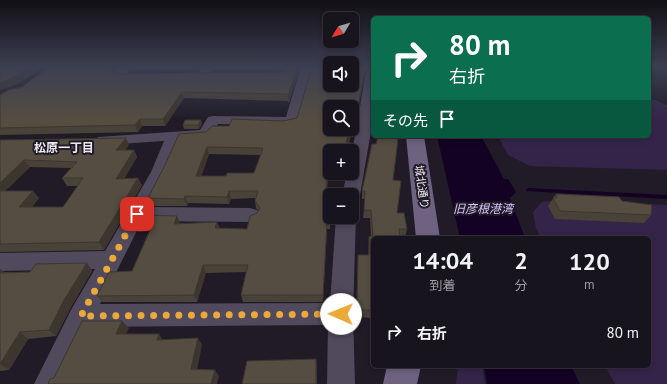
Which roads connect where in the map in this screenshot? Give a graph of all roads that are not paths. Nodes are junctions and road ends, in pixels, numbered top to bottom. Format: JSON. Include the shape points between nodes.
{"nodes":[{"id":1,"x":302,"y":85,"type":"edge"},
{"id":2,"x":371,"y":86,"type":"edge"},
{"id":3,"x":174,"y":136,"type":"junction"},
{"id":4,"x":415,"y":138,"type":"edge"},
{"id":5,"x":91,"y":140,"type":"edge"},
{"id":6,"x":353,"y":188,"type":"edge"},
{"id":7,"x":137,"y":214,"type":"junction"},
{"id":8,"x":250,"y":215,"type":"edge"},
{"id":9,"x":346,"y":224,"type":"edge"},
{"id":10,"x":428,"y":236,"type":"edge"},
{"id":11,"x":111,"y":260,"type":"junction"},
{"id":12,"x":0,"y":262,"type":"edge"},
{"id":13,"x":341,"y":314,"type":"junction"},
{"id":14,"x":81,"y":316,"type":"junction"},
{"id":15,"x":404,"y":368,"type":"edge"},
{"id":16,"x":48,"y":384,"type":"edge"},
{"id":17,"x":341,"y":384,"type":"edge"},
{"id":18,"x":400,"y":384,"type":"edge"}],
"edges":[{"from":1,"to":3,"type":"street","via":[[292,120],[213,120],[205,134]]},
{"from":2,"to":6,"type":"street"},
{"from":3,"to":5,"type":"street"},
{"from":3,"to":7,"type":"street"},
{"from":4,"to":10,"type":"main road","name":"城北通り"},
{"from":7,"to":8,"type":"street"},
{"from":7,"to":11,"type":"street"},
{"from":9,"to":13,"type":"street"},
{"from":11,"to":12,"type":"street"},
{"from":11,"to":14,"type":"street"},
{"from":13,"to":14,"type":"street"},
{"from":13,"to":17,"type":"street"},
{"from":14,"to":16,"type":"street"},
{"from":15,"to":18,"type":"main road"}]}
